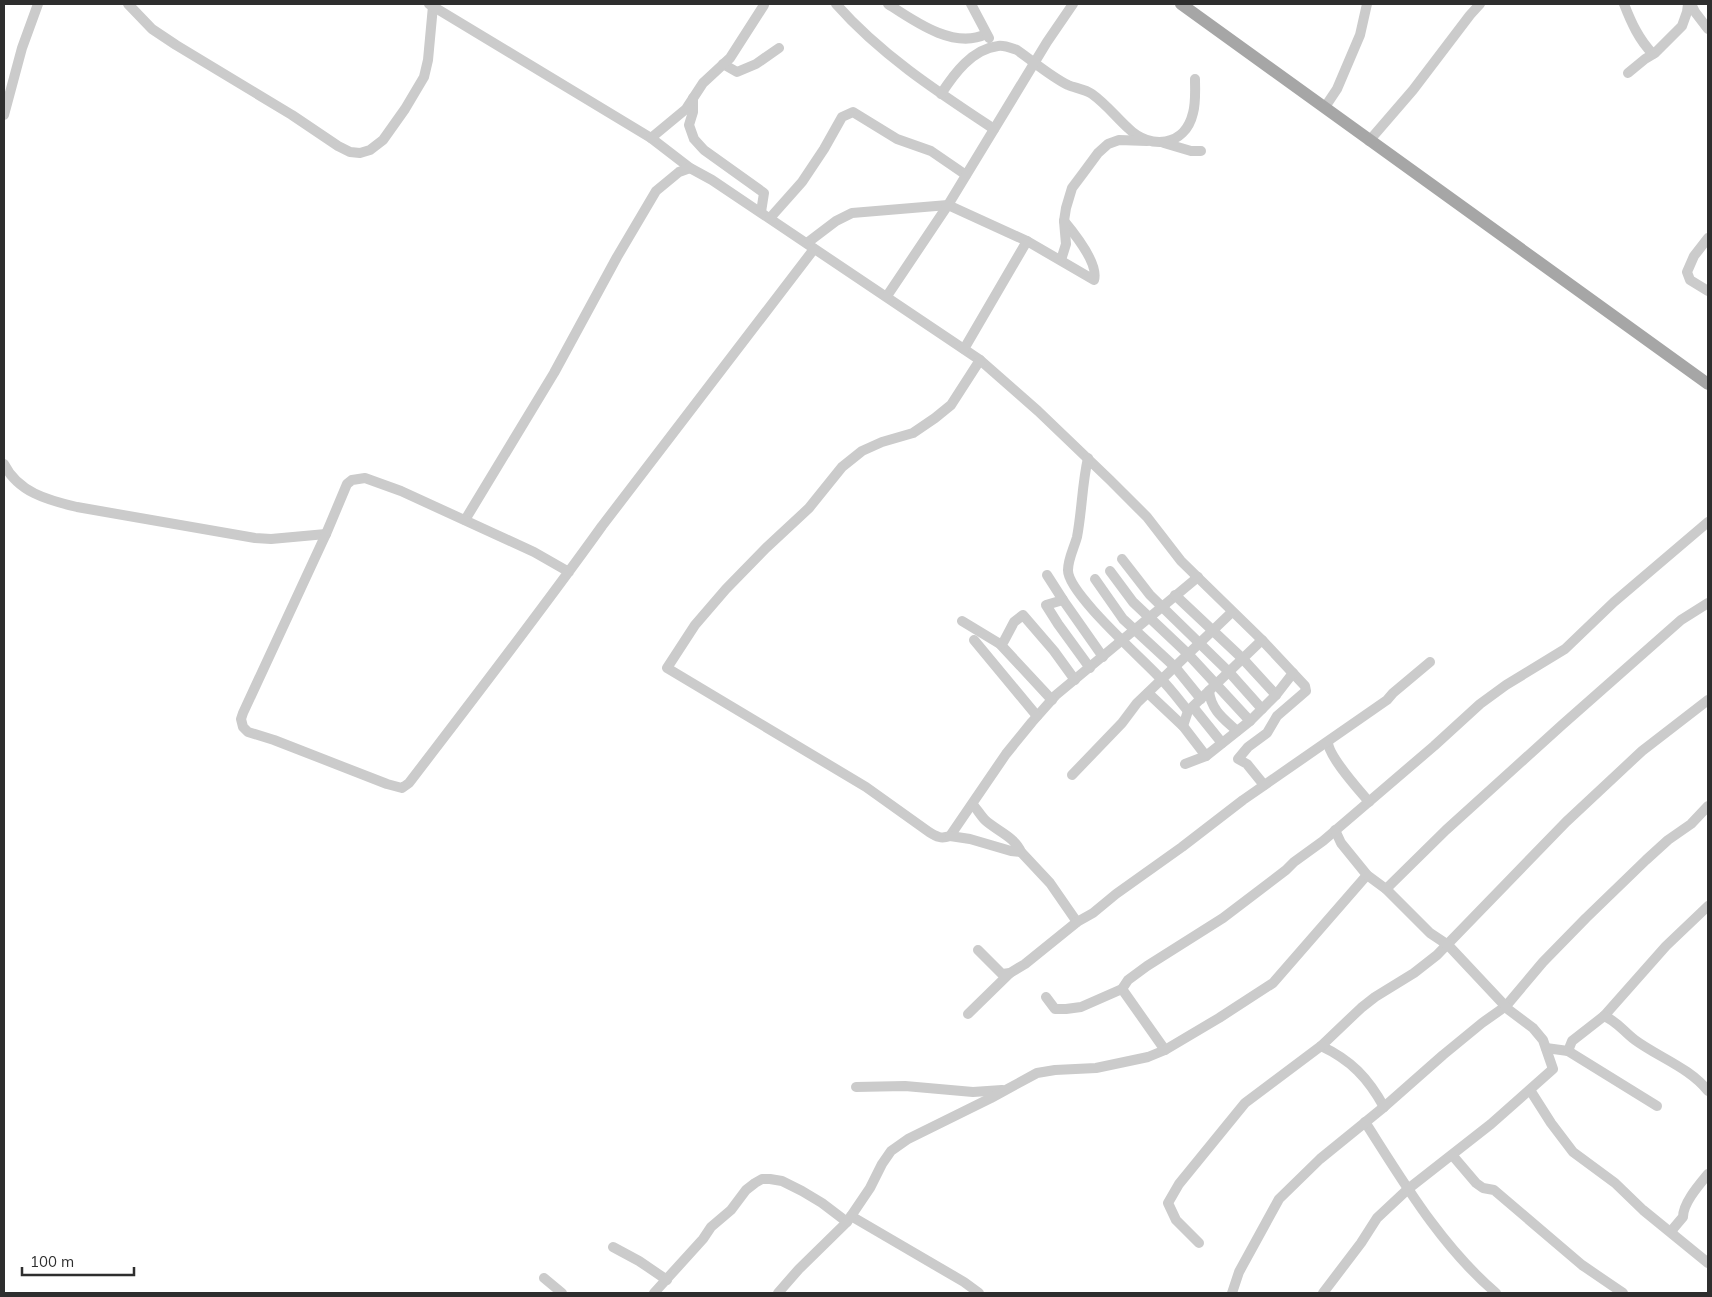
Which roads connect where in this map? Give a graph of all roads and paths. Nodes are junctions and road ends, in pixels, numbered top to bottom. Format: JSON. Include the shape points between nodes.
{"nodes":[{"id":1,"x":38,"y":4,"type":"edge"},
{"id":2,"x":128,"y":4,"type":"edge"},
{"id":3,"x":836,"y":4,"type":"edge"},
{"id":4,"x":888,"y":4,"type":"edge"},
{"id":5,"x":971,"y":4,"type":"edge"},
{"id":6,"x":1073,"y":4,"type":"edge"},
{"id":7,"x":1181,"y":4,"type":"edge"},
{"id":8,"x":1367,"y":4,"type":"edge"},
{"id":9,"x":1480,"y":4,"type":"edge"},
{"id":10,"x":1624,"y":4,"type":"edge"},
{"id":11,"x":1690,"y":4,"type":"edge"},
{"id":12,"x":430,"y":5,"type":"edge"},
{"id":13,"x":764,"y":5,"type":"dead end"},
{"id":14,"x":1708,"y":29,"type":"edge"},
{"id":15,"x":986,"y":34,"type":"junction"},
{"id":16,"x":993,"y":47,"type":"junction"},
{"id":17,"x":779,"y":48,"type":"dead end"},
{"id":18,"x":1653,"y":54,"type":"junction"},
{"id":19,"x":1035,"y":62,"type":"junction"},
{"id":20,"x":723,"y":64,"type":"junction"},
{"id":21,"x":1628,"y":73,"type":"dead end"},
{"id":22,"x":1196,"y":79,"type":"dead end"},
{"id":23,"x":941,"y":94,"type":"junction"},
{"id":24,"x":693,"y":97,"type":"junction"},
{"id":25,"x":1326,"y":107,"type":"junction"},
{"id":26,"x":4,"y":115,"type":"edge"},
{"id":27,"x":994,"y":129,"type":"junction"},
{"id":28,"x":651,"y":138,"type":"junction"},
{"id":29,"x":1370,"y":140,"type":"junction"},
{"id":30,"x":1150,"y":141,"type":"junction"},
{"id":31,"x":1164,"y":143,"type":"junction"},
{"id":32,"x":1201,"y":151,"type":"dead end"},
{"id":33,"x":690,"y":168,"type":"junction"},
{"id":34,"x":966,"y":175,"type":"junction"},
{"id":35,"x":948,"y":205,"type":"junction"},
{"id":36,"x":760,"y":212,"type":"junction"},
{"id":37,"x":770,"y":218,"type":"junction"},
{"id":38,"x":1064,"y":221,"type":"junction"},
{"id":39,"x":1708,"y":238,"type":"edge"},
{"id":40,"x":1027,"y":241,"type":"junction"},
{"id":41,"x":811,"y":246,"type":"junction"},
{"id":42,"x":1061,"y":260,"type":"junction"},
{"id":43,"x":1708,"y":291,"type":"edge"},
{"id":44,"x":887,"y":296,"type":"junction"},
{"id":45,"x":964,"y":349,"type":"junction"},
{"id":46,"x":980,"y":360,"type":"junction"},
{"id":47,"x":1708,"y":384,"type":"edge"},
{"id":48,"x":1088,"y":458,"type":"junction"},
{"id":49,"x":4,"y":464,"type":"edge"},
{"id":50,"x":465,"y":520,"type":"junction"},
{"id":51,"x":1708,"y":522,"type":"edge"},
{"id":52,"x":326,"y":534,"type":"junction"},
{"id":53,"x":1122,"y":559,"type":"dead end"},
{"id":54,"x":1110,"y":571,"type":"dead end"},
{"id":55,"x":569,"y":572,"type":"junction"},
{"id":56,"x":1047,"y":574,"type":"dead end"},
{"id":57,"x":1198,"y":577,"type":"junction"},
{"id":58,"x":1096,"y":579,"type":"dead end"},
{"id":59,"x":1175,"y":595,"type":"junction"},
{"id":60,"x":1062,"y":600,"type":"junction"},
{"id":61,"x":1708,"y":603,"type":"edge"},
{"id":62,"x":1161,"y":606,"type":"junction"},
{"id":63,"x":1232,"y":612,"type":"junction"},
{"id":64,"x":1150,"y":617,"type":"junction"},
{"id":65,"x":962,"y":621,"type":"dead end"},
{"id":66,"x":1214,"y":630,"type":"junction"},
{"id":67,"x":1134,"y":631,"type":"junction"},
{"id":68,"x":974,"y":640,"type":"dead end"},
{"id":69,"x":1262,"y":640,"type":"junction"},
{"id":70,"x":1123,"y":641,"type":"junction"},
{"id":71,"x":1199,"y":643,"type":"junction"},
{"id":72,"x":1000,"y":644,"type":"junction"},
{"id":73,"x":1188,"y":654,"type":"junction"},
{"id":74,"x":1103,"y":657,"type":"junction"},
{"id":75,"x":1243,"y":659,"type":"junction"},
{"id":76,"x":1430,"y":662,"type":"dead end"},
{"id":77,"x":1175,"y":667,"type":"junction"},
{"id":78,"x":1090,"y":668,"type":"junction"},
{"id":79,"x":1229,"y":672,"type":"junction"},
{"id":80,"x":1294,"y":673,"type":"junction"},
{"id":81,"x":1075,"y":680,"type":"junction"},
{"id":82,"x":1162,"y":680,"type":"junction"},
{"id":83,"x":1208,"y":692,"type":"junction"},
{"id":84,"x":1148,"y":693,"type":"junction"},
{"id":85,"x":1276,"y":695,"type":"junction"},
{"id":86,"x":1052,"y":700,"type":"junction"},
{"id":87,"x":1708,"y":700,"type":"edge"},
{"id":88,"x":1190,"y":709,"type":"junction"},
{"id":89,"x":1262,"y":709,"type":"junction"},
{"id":90,"x":1036,"y":716,"type":"junction"},
{"id":91,"x":1174,"y":716,"type":"junction"},
{"id":92,"x":1250,"y":721,"type":"junction"},
{"id":93,"x":1183,"y":726,"type":"junction"},
{"id":94,"x":1237,"y":731,"type":"junction"},
{"id":95,"x":1328,"y":742,"type":"junction"},
{"id":96,"x":1222,"y":743,"type":"junction"},
{"id":97,"x":1206,"y":756,"type":"junction"},
{"id":98,"x":1186,"y":764,"type":"dead end"},
{"id":99,"x":1072,"y":775,"type":"dead end"},
{"id":100,"x":1264,"y":785,"type":"junction"},
{"id":101,"x":1369,"y":802,"type":"junction"},
{"id":102,"x":973,"y":804,"type":"junction"},
{"id":103,"x":1708,"y":806,"type":"edge"},
{"id":104,"x":1335,"y":830,"type":"junction"},
{"id":105,"x":950,"y":836,"type":"junction"},
{"id":106,"x":1021,"y":852,"type":"junction"},
{"id":107,"x":1367,"y":875,"type":"junction"},
{"id":108,"x":1386,"y":889,"type":"junction"},
{"id":109,"x":1708,"y":906,"type":"edge"},
{"id":110,"x":1077,"y":922,"type":"junction"},
{"id":111,"x":1448,"y":944,"type":"junction"},
{"id":112,"x":978,"y":950,"type":"dead end"},
{"id":113,"x":1010,"y":973,"type":"junction"},
{"id":114,"x":1122,"y":989,"type":"junction"},
{"id":115,"x":1046,"y":997,"type":"dead end"},
{"id":116,"x":1506,"y":1006,"type":"junction"},
{"id":117,"x":968,"y":1014,"type":"dead end"},
{"id":118,"x":1604,"y":1016,"type":"junction"},
{"id":119,"x":1321,"y":1046,"type":"junction"},
{"id":120,"x":1546,"y":1048,"type":"junction"},
{"id":121,"x":1164,"y":1050,"type":"junction"},
{"id":122,"x":1568,"y":1051,"type":"junction"},
{"id":123,"x":856,"y":1087,"type":"dead end"},
{"id":124,"x":1005,"y":1090,"type":"junction"},
{"id":125,"x":1530,"y":1090,"type":"junction"},
{"id":126,"x":1708,"y":1092,"type":"edge"},
{"id":127,"x":1657,"y":1106,"type":"dead end"},
{"id":128,"x":1384,"y":1107,"type":"junction"},
{"id":129,"x":1365,"y":1122,"type":"junction"},
{"id":130,"x":1453,"y":1156,"type":"junction"},
{"id":131,"x":1708,"y":1174,"type":"edge"},
{"id":132,"x":1408,"y":1189,"type":"junction"},
{"id":133,"x":849,"y":1219,"type":"junction"},
{"id":134,"x":1673,"y":1234,"type":"junction"},
{"id":135,"x":1199,"y":1243,"type":"dead end"},
{"id":136,"x":614,"y":1247,"type":"dead end"},
{"id":137,"x":1708,"y":1262,"type":"edge"},
{"id":138,"x":544,"y":1278,"type":"dead end"},
{"id":139,"x":667,"y":1280,"type":"junction"},
{"id":140,"x":562,"y":1293,"type":"edge"},
{"id":141,"x":654,"y":1293,"type":"edge"},
{"id":142,"x":778,"y":1293,"type":"edge"},
{"id":143,"x":980,"y":1293,"type":"edge"},
{"id":144,"x":1232,"y":1293,"type":"edge"},
{"id":145,"x":1322,"y":1293,"type":"edge"},
{"id":146,"x":1496,"y":1293,"type":"edge"},
{"id":147,"x":1623,"y":1293,"type":"edge"}],
"edges":[{"from":1,"to":26,"type":"street"},
{"from":2,"to":12,"type":"street","via":[[152,29],[176,45],[338,146],[360,153],[383,140],[424,77],[428,60]]},
{"from":3,"to":23,"type":"street","via":[[869,38]]},
{"from":4,"to":15,"type":"street","via":[[915,22],[950,36],[963,39]]},
{"from":5,"to":15,"type":"street"},
{"from":6,"to":19,"type":"street"},
{"from":7,"to":25,"type":"main road"},
{"from":8,"to":25,"type":"street","via":[[1360,35]]},
{"from":9,"to":29,"type":"street"},
{"from":10,"to":18,"type":"street","via":[[1641,41]]},
{"from":11,"to":14,"type":"street"},
{"from":11,"to":18,"type":"street","via":[[1682,26]]},
{"from":12,"to":28,"type":"street"},
{"from":13,"to":20,"type":"street"},
{"from":15,"to":16,"type":"street"},
{"from":16,"to":19,"type":"street","via":[[1017,50]]},
{"from":16,"to":23,"type":"street","via":[[968,61]]},
{"from":17,"to":20,"type":"street","via":[[737,72]]},
{"from":18,"to":21,"type":"street"},
{"from":19,"to":27,"type":"street"},
{"from":19,"to":30,"type":"street","via":[[1068,85],[1091,93],[1129,130]]},
{"from":20,"to":24,"type":"street"},
{"from":22,"to":31,"type":"street","via":[[1193,114],[1187,128],[1176,139]]},
{"from":23,"to":27,"type":"street"},
{"from":24,"to":28,"type":"street","via":[[686,109]]},
{"from":24,"to":36,"type":"street","via":[[689,124],[694,139],[704,150],[764,192]]},
{"from":25,"to":29,"type":"main road"},
{"from":27,"to":34,"type":"street"},
{"from":28,"to":33,"type":"street"},
{"from":29,"to":47,"type":"main road"},
{"from":30,"to":31,"type":"street"},
{"from":30,"to":38,"type":"street","via":[[1118,140],[1098,153],[1072,188]]},
{"from":31,"to":32,"type":"street"},
{"from":33,"to":36,"type":"street"},
{"from":33,"to":50,"type":"street","via":[[679,172],[656,190],[554,373]]},
{"from":34,"to":35,"type":"street"},
{"from":34,"to":37,"type":"street","via":[[931,151],[898,139],[854,112],[842,117],[802,182]]},
{"from":35,"to":40,"type":"street"},
{"from":35,"to":41,"type":"street","via":[[852,213],[836,221]]},
{"from":35,"to":44,"type":"street"},
{"from":36,"to":37,"type":"street"},
{"from":37,"to":41,"type":"street"},
{"from":38,"to":42,"type":"street","via":[[1066,244]]},
{"from":38,"to":42,"type":"street","via":[[1083,246],[1096,274],[1094,280]]},
{"from":39,"to":43,"type":"street","via":[[1687,272],[1690,280]]},
{"from":40,"to":42,"type":"street"},
{"from":40,"to":45,"type":"street"},
{"from":41,"to":44,"type":"street"},
{"from":41,"to":55,"type":"street"},
{"from":44,"to":45,"type":"street"},
{"from":45,"to":46,"type":"street"},
{"from":46,"to":48,"type":"street"},
{"from":46,"to":105,"type":"street","via":[[950,405],[934,418],[913,433],[862,451],[842,467],[809,508],[766,548],[695,625],[666,668],[866,786],[933,835]]},
{"from":48,"to":57,"type":"street","via":[[1147,517],[1176,555]]},
{"from":48,"to":70,"type":"street","via":[[1077,536],[1068,571],[1090,607]]},
{"from":49,"to":52,"type":"street","via":[[22,488],[53,502],[255,538]]},
{"from":50,"to":52,"type":"street","via":[[365,478],[347,484]]},
{"from":50,"to":55,"type":"street"},
{"from":51,"to":101,"type":"street","via":[[1614,602],[1565,649],[1480,704]]},
{"from":52,"to":55,"type":"street","via":[[243,713],[243,726],[248,732],[395,787],[402,788],[409,783]]},
{"from":53,"to":62,"type":"street"},
{"from":54,"to":64,"type":"street","via":[[1133,602]]},
{"from":56,"to":60,"type":"street"},
{"from":57,"to":59,"type":"street"},
{"from":57,"to":63,"type":"street"},
{"from":58,"to":67,"type":"street"},
{"from":59,"to":62,"type":"street"},
{"from":59,"to":66,"type":"street"},
{"from":60,"to":74,"type":"street"},
{"from":60,"to":78,"type":"street","via":[[1046,605]]},
{"from":61,"to":108,"type":"street","via":[[1681,620],[1562,725]]},
{"from":62,"to":64,"type":"street"},
{"from":62,"to":71,"type":"street"},
{"from":63,"to":66,"type":"street"},
{"from":63,"to":69,"type":"street"},
{"from":64,"to":67,"type":"street"},
{"from":64,"to":73,"type":"street"},
{"from":65,"to":72,"type":"street"},
{"from":66,"to":71,"type":"street"},
{"from":66,"to":75,"type":"street"},
{"from":67,"to":70,"type":"street"},
{"from":67,"to":77,"type":"street"},
{"from":68,"to":90,"type":"street"},
{"from":69,"to":75,"type":"street"},
{"from":69,"to":80,"type":"street"},
{"from":70,"to":74,"type":"street"},
{"from":70,"to":82,"type":"street"},
{"from":71,"to":73,"type":"street"},
{"from":71,"to":79,"type":"street"},
{"from":72,"to":81,"type":"street","via":[[1014,622],[1023,615]]},
{"from":72,"to":86,"type":"street"},
{"from":73,"to":77,"type":"street"},
{"from":73,"to":83,"type":"street"},
{"from":74,"to":78,"type":"street"},
{"from":75,"to":79,"type":"street"},
{"from":75,"to":85,"type":"street"},
{"from":76,"to":95,"type":"street","via":[[1387,700]]},
{"from":77,"to":82,"type":"street"},
{"from":77,"to":83,"type":"street"},
{"from":78,"to":81,"type":"street"},
{"from":79,"to":83,"type":"street"},
{"from":79,"to":89,"type":"street"},
{"from":80,"to":85,"type":"street"},
{"from":80,"to":100,"type":"street","via":[[1306,691],[1277,716],[1267,733],[1238,759],[1247,764]]},
{"from":81,"to":86,"type":"street"},
{"from":82,"to":84,"type":"street"},
{"from":82,"to":88,"type":"street"},
{"from":83,"to":88,"type":"street"},
{"from":83,"to":92,"type":"street"},
{"from":83,"to":94,"type":"street","via":[[1215,711]]},
{"from":84,"to":91,"type":"street"},
{"from":84,"to":99,"type":"street"},
{"from":85,"to":89,"type":"street"},
{"from":86,"to":90,"type":"street"},
{"from":87,"to":111,"type":"street","via":[[1642,751],[1566,822]]},
{"from":88,"to":91,"type":"street"},
{"from":88,"to":93,"type":"street"},
{"from":88,"to":96,"type":"street"},
{"from":89,"to":92,"type":"street"},
{"from":90,"to":102,"type":"street"},
{"from":91,"to":93,"type":"street"},
{"from":92,"to":94,"type":"street"},
{"from":93,"to":97,"type":"street"},
{"from":94,"to":96,"type":"street"},
{"from":95,"to":100,"type":"street"},
{"from":95,"to":101,"type":"street","via":[[1334,757]]},
{"from":96,"to":97,"type":"street"},
{"from":97,"to":98,"type":"street"},
{"from":100,"to":110,"type":"street"},
{"from":101,"to":104,"type":"street"},
{"from":102,"to":105,"type":"street"},
{"from":102,"to":106,"type":"street","via":[[985,820],[1002,831]]},
{"from":103,"to":116,"type":"street","via":[[1586,918],[1542,962]]},
{"from":104,"to":107,"type":"street","via":[[1341,843]]},
{"from":104,"to":114,"type":"street","via":[[1223,918],[1128,980]]},
{"from":105,"to":106,"type":"street"},
{"from":106,"to":110,"type":"street","via":[[1050,883]]},
{"from":107,"to":108,"type":"street"},
{"from":107,"to":121,"type":"street","via":[[1272,983]]},
{"from":108,"to":111,"type":"street","via":[[1430,933]]},
{"from":109,"to":118,"type":"street","via":[[1666,946]]},
{"from":110,"to":113,"type":"street"},
{"from":111,"to":116,"type":"street"},
{"from":111,"to":119,"type":"street","via":[[1414,973],[1361,1008]]},
{"from":112,"to":113,"type":"street","via":[[1002,974]]},
{"from":113,"to":117,"type":"street"},
{"from":114,"to":115,"type":"street","via":[[1081,1008],[1055,1009]]},
{"from":114,"to":121,"type":"street"},
{"from":116,"to":120,"type":"street","via":[[1533,1028]]},
{"from":116,"to":128,"type":"street"},
{"from":118,"to":122,"type":"street","via":[[1572,1041]]},
{"from":118,"to":126,"type":"street","via":[[1634,1040],[1693,1076]]},
{"from":119,"to":128,"type":"street","via":[[1353,1066]]},
{"from":119,"to":135,"type":"street","via":[[1245,1103],[1178,1184],[1168,1203],[1176,1220]]},
{"from":120,"to":122,"type":"street"},
{"from":120,"to":125,"type":"street","via":[[1553,1069]]},
{"from":121,"to":124,"type":"street","via":[[1148,1057],[1096,1068],[1044,1071]]},
{"from":122,"to":127,"type":"street"},
{"from":123,"to":124,"type":"street","via":[[905,1086],[973,1092]]},
{"from":124,"to":133,"type":"street","via":[[908,1139],[891,1151]]},
{"from":125,"to":130,"type":"street"},
{"from":125,"to":134,"type":"street","via":[[1573,1152]]},
{"from":128,"to":129,"type":"street"},
{"from":129,"to":132,"type":"street"},
{"from":129,"to":144,"type":"street","via":[[1279,1199],[1239,1272]]},
{"from":130,"to":132,"type":"street"},
{"from":130,"to":147,"type":"street","via":[[1476,1184],[1494,1190],[1582,1265]]},
{"from":131,"to":134,"type":"street","via":[[1688,1201],[1683,1217],[1672,1230]]},
{"from":132,"to":145,"type":"street","via":[[1377,1218]]},
{"from":132,"to":146,"type":"street","via":[[1456,1254]]},
{"from":133,"to":139,"type":"street","via":[[782,1182],[762,1180],[746,1190]]},
{"from":133,"to":142,"type":"street"},
{"from":133,"to":143,"type":"street"},
{"from":134,"to":137,"type":"street"},
{"from":136,"to":139,"type":"street"},
{"from":138,"to":140,"type":"street"},
{"from":139,"to":141,"type":"street"}]}
